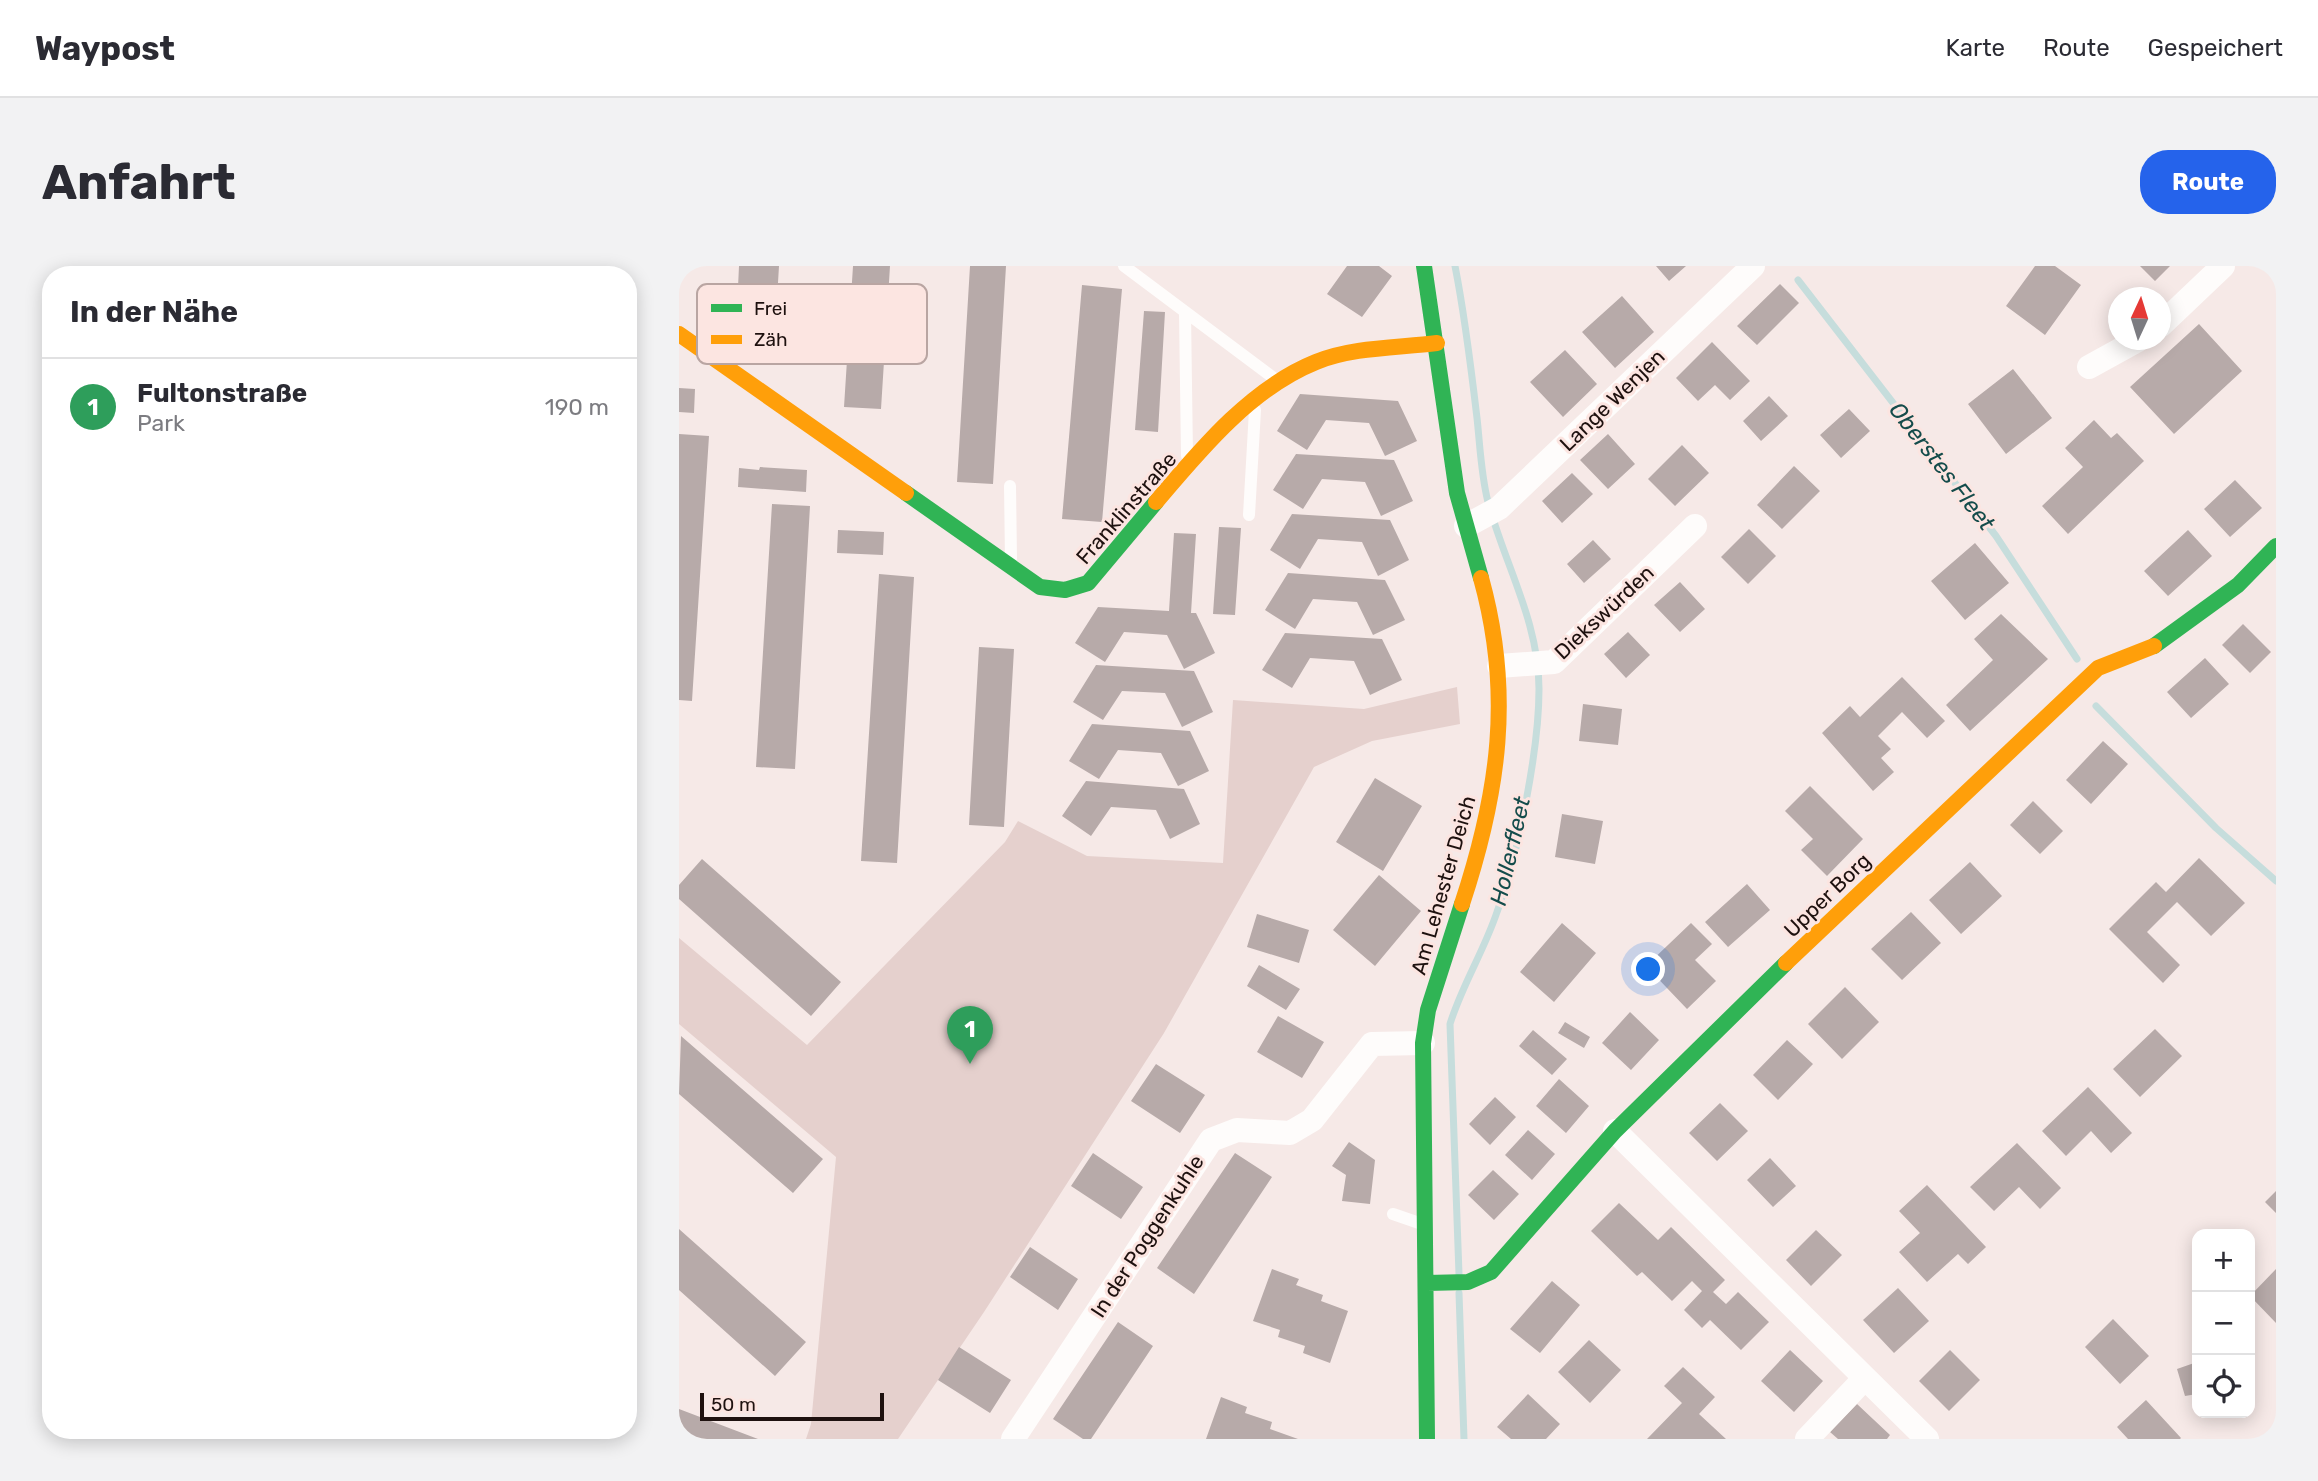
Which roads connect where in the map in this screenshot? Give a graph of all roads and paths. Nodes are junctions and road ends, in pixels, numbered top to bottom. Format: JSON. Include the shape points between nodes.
{"nodes":[{"id":1,"x":1124,"y":266,"type":"edge"},
{"id":2,"x":1424,"y":266,"type":"edge"},
{"id":3,"x":1753,"y":266,"type":"edge"},
{"id":4,"x":2223,"y":266,"type":"edge"},
{"id":5,"x":1185,"y":313,"type":"junction"},
{"id":6,"x":2171,"y":316,"type":"edge"},
{"id":7,"x":679,"y":334,"type":"edge"},
{"id":8,"x":1437,"y":343,"type":"junction"},
{"id":9,"x":697,"y":347,"type":"edge"},
{"id":10,"x":2119,"y":350,"type":"edge"},
{"id":11,"x":722,"y":364,"type":"edge"},
{"id":12,"x":2089,"y":366,"type":"dead end"},
{"id":13,"x":1277,"y":381,"type":"junction"},
{"id":14,"x":1256,"y":399,"type":"junction"},
{"id":15,"x":1190,"y":466,"type":"junction"},
{"id":16,"x":1010,"y":486,"type":"dead end"},
{"id":17,"x":1249,"y":515,"type":"dead end"},
{"id":18,"x":1483,"y":517,"type":"junction"},
{"id":19,"x":1695,"y":526,"type":"dead end"},
{"id":20,"x":2276,"y":546,"type":"edge"},
{"id":21,"x":1011,"y":566,"type":"junction"},
{"id":22,"x":1499,"y":666,"type":"junction"},
{"id":23,"x":1423,"y":1043,"type":"junction"},
{"id":24,"x":1615,"y":1131,"type":"junction"},
{"id":25,"x":1392,"y":1214,"type":"dead end"},
{"id":26,"x":1426,"y":1226,"type":"junction"},
{"id":27,"x":1427,"y":1283,"type":"junction"},
{"id":28,"x":1864,"y":1379,"type":"junction"},
{"id":29,"x":1013,"y":1439,"type":"edge"},
{"id":30,"x":1427,"y":1439,"type":"edge"},
{"id":31,"x":1807,"y":1439,"type":"edge"},
{"id":32,"x":1927,"y":1439,"type":"edge"}],
"edges":[{"from":1,"to":5,"type":"lane"},
{"from":2,"to":8,"type":"street","name":"Am Lehester Deich"},
{"from":3,"to":18,"type":"street","name":"Lange Wenjen"},
{"from":4,"to":6,"type":"street"},
{"from":5,"to":13,"type":"lane"},
{"from":5,"to":15,"type":"lane","via":[[1186,452]]},
{"from":7,"to":9,"type":"street","name":"Franklinstraße"},
{"from":8,"to":13,"type":"street","name":"Franklinstraße","via":[[1317,361]]},
{"from":8,"to":18,"type":"street","name":"Am Lehester Deich","via":[[1457,493]]},
{"from":10,"to":12,"type":"street"},
{"from":11,"to":21,"type":"street","name":"Franklinstraße"},
{"from":13,"to":14,"type":"street","name":"Franklinstraße"},
{"from":14,"to":15,"type":"street","name":"Franklinstraße"},
{"from":14,"to":17,"type":"lane"},
{"from":15,"to":21,"type":"street","name":"Franklinstraße","via":[[1088,583],[1065,590],[1040,587]]},
{"from":16,"to":21,"type":"lane"},
{"from":18,"to":22,"type":"street","name":"Am Lehester Deich"},
{"from":19,"to":22,"type":"street","name":"Diekswürden","via":[[1554,662]]},
{"from":20,"to":24,"type":"street","name":"Upper Borg","via":[[2238,585],[2162,643],[2098,668]]},
{"from":22,"to":23,"type":"street","name":"Am Lehester Deich","via":[[1499,743],[1491,798],[1479,853],[1428,1010]]},
{"from":23,"to":26,"type":"street","name":"Am Lehester Deich"},
{"from":23,"to":29,"type":"street","name":"In der Poggenkuhle","via":[[1372,1044],[1312,1120],[1290,1133],[1237,1130],[1211,1140]]},
{"from":24,"to":27,"type":"street","name":"Upper Borg","via":[[1509,1255],[1481,1280]]},
{"from":24,"to":28,"type":"street"},
{"from":25,"to":26,"type":"lane"},
{"from":26,"to":27,"type":"street","name":"Am Lehester Deich"},
{"from":27,"to":30,"type":"street","name":"Am Lehester Deich"},
{"from":28,"to":31,"type":"street"},
{"from":28,"to":32,"type":"street"}]}
